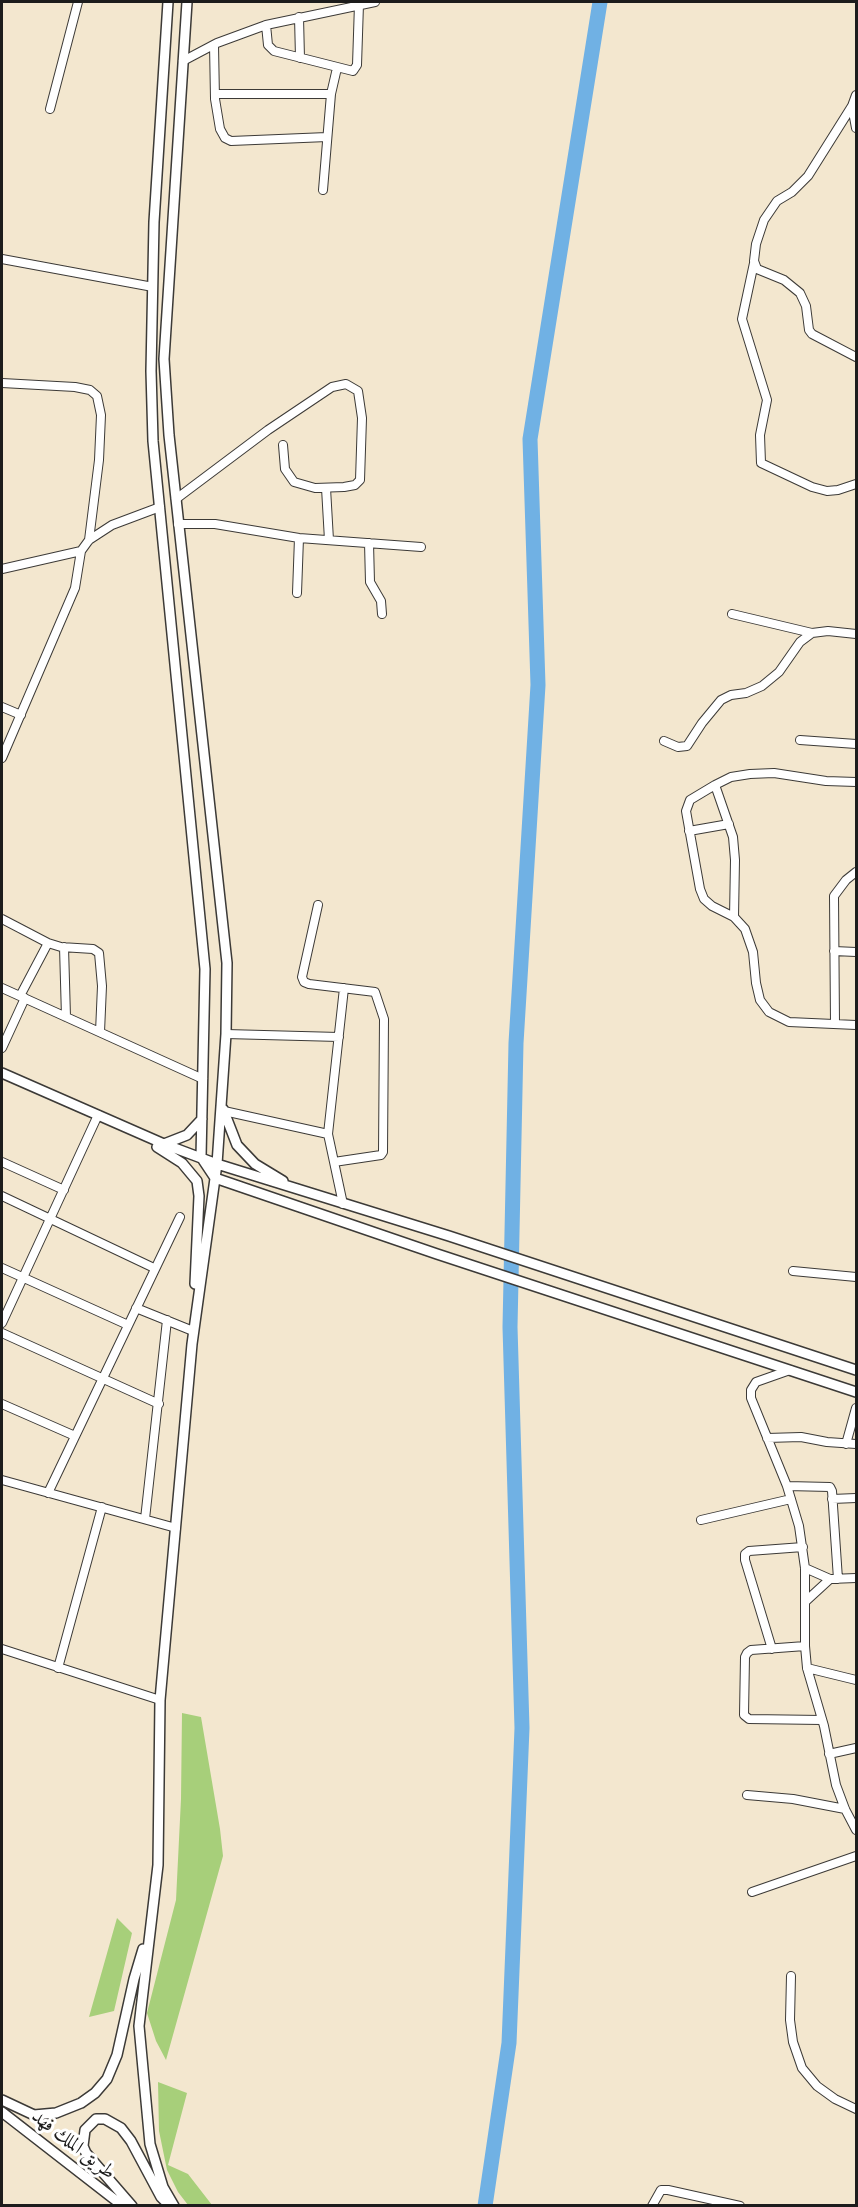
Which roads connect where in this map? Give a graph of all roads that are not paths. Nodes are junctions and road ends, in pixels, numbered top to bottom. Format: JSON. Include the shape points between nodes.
{"nodes":[{"id":1,"x":78,"y":2,"type":"edge"},
{"id":2,"x":168,"y":2,"type":"edge"},
{"id":3,"x":187,"y":2,"type":"edge"},
{"id":4,"x":375,"y":2,"type":"edge"},
{"id":5,"x":359,"y":4,"type":"junction"},
{"id":6,"x":340,"y":5,"type":"edge"},
{"id":7,"x":299,"y":17,"type":"junction"},
{"id":8,"x":266,"y":25,"type":"junction"},
{"id":9,"x":214,"y":45,"type":"junction"},
{"id":10,"x":300,"y":58,"type":"junction"},
{"id":11,"x":183,"y":61,"type":"junction"},
{"id":12,"x":337,"y":68,"type":"junction"},
{"id":13,"x":215,"y":94,"type":"junction"},
{"id":14,"x":331,"y":94,"type":"junction"},
{"id":15,"x":856,"y":94,"type":"edge"},
{"id":16,"x":852,"y":106,"type":"junction"},
{"id":17,"x":50,"y":109,"type":"dead end"},
{"id":18,"x":856,"y":128,"type":"edge"},
{"id":19,"x":327,"y":137,"type":"junction"},
{"id":20,"x":323,"y":190,"type":"dead end"},
{"id":21,"x":2,"y":259,"type":"edge"},
{"id":22,"x":754,"y":261,"type":"junction"},
{"id":23,"x":153,"y":287,"type":"junction"},
{"id":24,"x":856,"y":357,"type":"edge"},
{"id":25,"x":2,"y":383,"type":"edge"},
{"id":26,"x":283,"y":445,"type":"dead end"},
{"id":27,"x":856,"y":484,"type":"edge"},
{"id":28,"x":326,"y":488,"type":"junction"},
{"id":29,"x":176,"y":499,"type":"junction"},
{"id":30,"x":160,"y":507,"type":"junction"},
{"id":31,"x":178,"y":524,"type":"junction"},
{"id":32,"x":299,"y":538,"type":"junction"},
{"id":33,"x":89,"y":540,"type":"junction"},
{"id":34,"x":329,"y":540,"type":"junction"},
{"id":35,"x":369,"y":543,"type":"junction"},
{"id":36,"x":421,"y":547,"type":"dead end"},
{"id":37,"x":81,"y":551,"type":"junction"},
{"id":38,"x":2,"y":569,"type":"edge"},
{"id":39,"x":297,"y":593,"type":"dead end"},
{"id":40,"x":382,"y":614,"type":"dead end"},
{"id":41,"x":732,"y":614,"type":"dead end"},
{"id":42,"x":812,"y":633,"type":"junction"},
{"id":43,"x":856,"y":634,"type":"edge"},
{"id":44,"x":2,"y":707,"type":"edge"},
{"id":45,"x":21,"y":715,"type":"junction"},
{"id":46,"x":800,"y":740,"type":"dead end"},
{"id":47,"x":664,"y":741,"type":"dead end"},
{"id":48,"x":856,"y":744,"type":"edge"},
{"id":49,"x":2,"y":758,"type":"edge"},
{"id":50,"x":856,"y":782,"type":"edge"},
{"id":51,"x":715,"y":785,"type":"junction"},
{"id":52,"x":729,"y":824,"type":"junction"},
{"id":53,"x":689,"y":831,"type":"junction"},
{"id":54,"x":856,"y":872,"type":"edge"},
{"id":55,"x":318,"y":905,"type":"dead end"},
{"id":56,"x":734,"y":917,"type":"junction"},
{"id":57,"x":2,"y":919,"type":"edge"},
{"id":58,"x":48,"y":943,"type":"junction"},
{"id":59,"x":64,"y":947,"type":"junction"},
{"id":60,"x":834,"y":951,"type":"junction"},
{"id":61,"x":856,"y":952,"type":"edge"},
{"id":62,"x":2,"y":988,"type":"edge"},
{"id":63,"x":344,"y":988,"type":"junction"},
{"id":64,"x":22,"y":997,"type":"junction"},
{"id":65,"x":66,"y":1017,"type":"junction"},
{"id":66,"x":835,"y":1024,"type":"junction"},
{"id":67,"x":856,"y":1025,"type":"edge"},
{"id":68,"x":100,"y":1032,"type":"junction"},
{"id":69,"x":226,"y":1034,"type":"junction"},
{"id":70,"x":339,"y":1037,"type":"junction"},
{"id":71,"x":2,"y":1048,"type":"edge"},
{"id":72,"x":2,"y":1073,"type":"edge"},
{"id":73,"x":204,"y":1079,"type":"junction"},
{"id":74,"x":223,"y":1107,"type":"junction"},
{"id":75,"x":98,"y":1115,"type":"junction"},
{"id":76,"x":202,"y":1119,"type":"junction"},
{"id":77,"x":119,"y":1124,"type":"junction"},
{"id":78,"x":328,"y":1134,"type":"junction"},
{"id":79,"x":164,"y":1144,"type":"junction"},
{"id":80,"x":201,"y":1157,"type":"junction"},
{"id":81,"x":2,"y":1162,"type":"edge"},
{"id":82,"x":334,"y":1162,"type":"junction"},
{"id":83,"x":217,"y":1164,"type":"junction"},
{"id":84,"x":215,"y":1178,"type":"junction"},
{"id":85,"x":64,"y":1190,"type":"junction"},
{"id":86,"x":298,"y":1190,"type":"junction"},
{"id":87,"x":2,"y":1196,"type":"edge"},
{"id":88,"x":343,"y":1204,"type":"junction"},
{"id":89,"x":180,"y":1217,"type":"dead end"},
{"id":90,"x":50,"y":1219,"type":"junction"},
{"id":91,"x":2,"y":1268,"type":"edge"},
{"id":92,"x":154,"y":1268,"type":"junction"},
{"id":93,"x":793,"y":1271,"type":"dead end"},
{"id":94,"x":22,"y":1277,"type":"junction"},
{"id":95,"x":856,"y":1277,"type":"edge"},
{"id":96,"x":135,"y":1308,"type":"junction"},
{"id":97,"x":167,"y":1320,"type":"junction"},
{"id":98,"x":2,"y":1323,"type":"edge"},
{"id":99,"x":128,"y":1325,"type":"junction"},
{"id":100,"x":193,"y":1330,"type":"junction"},
{"id":101,"x":2,"y":1333,"type":"edge"},
{"id":102,"x":192,"y":1344,"type":"junction"},
{"id":103,"x":790,"y":1370,"type":"junction"},
{"id":104,"x":856,"y":1370,"type":"edge"},
{"id":105,"x":102,"y":1379,"type":"junction"},
{"id":106,"x":856,"y":1392,"type":"edge"},
{"id":107,"x":2,"y":1404,"type":"edge"},
{"id":108,"x":159,"y":1404,"type":"junction"},
{"id":109,"x":856,"y":1408,"type":"edge"},
{"id":110,"x":75,"y":1436,"type":"junction"},
{"id":111,"x":767,"y":1438,"type":"junction"},
{"id":112,"x":846,"y":1444,"type":"junction"},
{"id":113,"x":856,"y":1444,"type":"edge"},
{"id":114,"x":2,"y":1480,"type":"edge"},
{"id":115,"x":788,"y":1486,"type":"junction"},
{"id":116,"x":48,"y":1493,"type":"junction"},
{"id":117,"x":856,"y":1498,"type":"edge"},
{"id":118,"x":791,"y":1499,"type":"junction"},
{"id":119,"x":832,"y":1499,"type":"junction"},
{"id":120,"x":102,"y":1507,"type":"junction"},
{"id":121,"x":146,"y":1519,"type":"junction"},
{"id":122,"x":701,"y":1521,"type":"dead end"},
{"id":123,"x":176,"y":1527,"type":"junction"},
{"id":124,"x":802,"y":1547,"type":"junction"},
{"id":125,"x":805,"y":1568,"type":"junction"},
{"id":126,"x":856,"y":1578,"type":"edge"},
{"id":127,"x":834,"y":1579,"type":"junction"},
{"id":128,"x":806,"y":1601,"type":"junction"},
{"id":129,"x":805,"y":1646,"type":"junction"},
{"id":130,"x":2,"y":1649,"type":"edge"},
{"id":131,"x":772,"y":1649,"type":"junction"},
{"id":132,"x":58,"y":1668,"type":"junction"},
{"id":133,"x":807,"y":1668,"type":"junction"},
{"id":134,"x":856,"y":1680,"type":"edge"},
{"id":135,"x":160,"y":1700,"type":"junction"},
{"id":136,"x":822,"y":1720,"type":"junction"},
{"id":137,"x":856,"y":1748,"type":"edge"},
{"id":138,"x":829,"y":1754,"type":"junction"},
{"id":139,"x":747,"y":1795,"type":"dead end"},
{"id":140,"x":845,"y":1809,"type":"junction"},
{"id":141,"x":856,"y":1830,"type":"edge"},
{"id":142,"x":856,"y":1856,"type":"edge"},
{"id":143,"x":752,"y":1892,"type":"dead end"},
{"id":144,"x":150,"y":1924,"type":"junction"},
{"id":145,"x":791,"y":1976,"type":"dead end"},
{"id":146,"x":2,"y":2100,"type":"edge"},
{"id":147,"x":856,"y":2109,"type":"edge"},
{"id":148,"x":2,"y":2112,"type":"edge"},
{"id":149,"x":123,"y":2205,"type":"edge"},
{"id":150,"x":132,"y":2205,"type":"edge"},
{"id":151,"x":172,"y":2205,"type":"edge"},
{"id":152,"x":652,"y":2205,"type":"edge"},
{"id":153,"x":740,"y":2205,"type":"edge"}],
"edges":[{"from":1,"to":17,"type":"street"},
{"from":2,"to":23,"type":"street"},
{"from":3,"to":11,"type":"street"},
{"from":4,"to":5,"type":"street"},
{"from":5,"to":6,"type":"street"},
{"from":5,"to":12,"type":"street","via":[[356,69]]},
{"from":6,"to":7,"type":"street"},
{"from":7,"to":8,"type":"street"},
{"from":7,"to":10,"type":"street"},
{"from":8,"to":9,"type":"street"},
{"from":8,"to":10,"type":"street","via":[[271,49]]},
{"from":9,"to":11,"type":"street"},
{"from":9,"to":13,"type":"street"},
{"from":10,"to":12,"type":"street"},
{"from":11,"to":29,"type":"street","via":[[164,359]]},
{"from":12,"to":14,"type":"street"},
{"from":13,"to":14,"type":"street"},
{"from":13,"to":19,"type":"street","via":[[220,129],[231,141]]},
{"from":14,"to":19,"type":"street"},
{"from":15,"to":16,"type":"street"},
{"from":16,"to":18,"type":"street"},
{"from":16,"to":22,"type":"street","via":[[808,176],[777,201],[764,220]]},
{"from":19,"to":20,"type":"street"},
{"from":21,"to":23,"type":"street"},
{"from":22,"to":24,"type":"street","via":[[757,269],[784,280],[800,293],[812,334]]},
{"from":22,"to":27,"type":"street","via":[[742,319],[767,400],[760,435],[761,463],[827,491]]},
{"from":23,"to":30,"type":"street","via":[[153,441]]},
{"from":25,"to":33,"type":"street","via":[[75,387],[97,396],[101,415],[99,460]]},
{"from":26,"to":28,"type":"street","via":[[285,469],[294,482]]},
{"from":28,"to":29,"type":"street","via":[[344,488],[360,480],[362,418],[358,391],[346,384],[332,387],[268,430]]},
{"from":28,"to":34,"type":"street"},
{"from":29,"to":31,"type":"street"},
{"from":30,"to":33,"type":"street","via":[[112,525]]},
{"from":30,"to":73,"type":"street","via":[[206,969]]},
{"from":31,"to":32,"type":"street","via":[[215,524]]},
{"from":31,"to":69,"type":"street","via":[[227,963]]},
{"from":32,"to":34,"type":"street"},
{"from":32,"to":39,"type":"street"},
{"from":33,"to":37,"type":"street"},
{"from":34,"to":35,"type":"street"},
{"from":35,"to":36,"type":"street"},
{"from":35,"to":40,"type":"street","via":[[370,582],[381,601]]},
{"from":37,"to":38,"type":"street"},
{"from":37,"to":45,"type":"street","via":[[75,588]]},
{"from":41,"to":42,"type":"street"},
{"from":42,"to":43,"type":"street"},
{"from":42,"to":47,"type":"street","via":[[762,686],[721,700],[687,746]]},
{"from":44,"to":45,"type":"street"},
{"from":45,"to":49,"type":"street"},
{"from":46,"to":48,"type":"street"},
{"from":50,"to":51,"type":"street","via":[[774,773],[731,777]]},
{"from":51,"to":52,"type":"street"},
{"from":51,"to":53,"type":"street","via":[[687,805]]},
{"from":52,"to":53,"type":"street"},
{"from":52,"to":56,"type":"street","via":[[735,860]]},
{"from":53,"to":56,"type":"street","via":[[704,899]]},
{"from":54,"to":60,"type":"street","via":[[834,896]]},
{"from":55,"to":63,"type":"street","via":[[302,977],[309,984]]},
{"from":56,"to":66,"type":"street","via":[[745,929],[753,952],[760,1000],[769,1012],[789,1022]]},
{"from":57,"to":58,"type":"street"},
{"from":58,"to":59,"type":"street"},
{"from":58,"to":64,"type":"street"},
{"from":59,"to":65,"type":"street"},
{"from":59,"to":68,"type":"street","via":[[99,953]]},
{"from":60,"to":61,"type":"street"},
{"from":60,"to":66,"type":"street"},
{"from":62,"to":64,"type":"street"},
{"from":63,"to":70,"type":"street"},
{"from":63,"to":82,"type":"street","via":[[375,992],[384,1019],[384,1149],[381,1155]]},
{"from":64,"to":65,"type":"street"},
{"from":64,"to":71,"type":"street"},
{"from":65,"to":68,"type":"street"},
{"from":66,"to":67,"type":"street"},
{"from":68,"to":73,"type":"street"},
{"from":69,"to":70,"type":"street"},
{"from":69,"to":74,"type":"street"},
{"from":70,"to":78,"type":"street"},
{"from":72,"to":75,"type":"street"},
{"from":73,"to":76,"type":"street"},
{"from":74,"to":78,"type":"street"},
{"from":74,"to":83,"type":"street"},
{"from":74,"to":86,"type":"street","via":[[237,1145],[255,1164]]},
{"from":75,"to":77,"type":"street"},
{"from":75,"to":85,"type":"street"},
{"from":76,"to":79,"type":"street","via":[[187,1135]]},
{"from":76,"to":80,"type":"street"},
{"from":77,"to":79,"type":"street"},
{"from":77,"to":100,"type":"street","via":[[182,1163],[197,1181]]},
{"from":78,"to":82,"type":"street"},
{"from":79,"to":80,"type":"street"},
{"from":80,"to":83,"type":"street"},
{"from":80,"to":84,"type":"street"},
{"from":81,"to":85,"type":"street"},
{"from":82,"to":88,"type":"street"},
{"from":83,"to":84,"type":"street"},
{"from":83,"to":86,"type":"street"},
{"from":84,"to":102,"type":"street"},
{"from":84,"to":103,"type":"street"},
{"from":85,"to":90,"type":"street"},
{"from":86,"to":88,"type":"street"},
{"from":87,"to":90,"type":"street"},
{"from":88,"to":104,"type":"street"},
{"from":89,"to":92,"type":"street"},
{"from":90,"to":92,"type":"street"},
{"from":90,"to":94,"type":"street"},
{"from":91,"to":94,"type":"street"},
{"from":92,"to":96,"type":"street"},
{"from":93,"to":95,"type":"street"},
{"from":94,"to":98,"type":"street"},
{"from":94,"to":99,"type":"street"},
{"from":96,"to":97,"type":"street"},
{"from":96,"to":99,"type":"street"},
{"from":97,"to":100,"type":"street"},
{"from":97,"to":108,"type":"street"},
{"from":99,"to":105,"type":"street"},
{"from":100,"to":102,"type":"street"},
{"from":101,"to":105,"type":"street"},
{"from":102,"to":123,"type":"street"},
{"from":103,"to":106,"type":"street"},
{"from":103,"to":111,"type":"street","via":[[756,1382],[751,1390]]},
{"from":105,"to":108,"type":"street"},
{"from":105,"to":110,"type":"street"},
{"from":107,"to":110,"type":"street"},
{"from":108,"to":121,"type":"street"},
{"from":109,"to":112,"type":"street"},
{"from":110,"to":116,"type":"street"},
{"from":111,"to":112,"type":"street","via":[[801,1437]]},
{"from":111,"to":115,"type":"street"},
{"from":112,"to":113,"type":"street"},
{"from":114,"to":116,"type":"street"},
{"from":115,"to":118,"type":"street"},
{"from":115,"to":119,"type":"street","via":[[830,1486]]},
{"from":116,"to":120,"type":"street"},
{"from":117,"to":119,"type":"street"},
{"from":118,"to":122,"type":"street"},
{"from":118,"to":124,"type":"street"},
{"from":119,"to":127,"type":"street"},
{"from":120,"to":121,"type":"street"},
{"from":120,"to":132,"type":"street"},
{"from":121,"to":123,"type":"street"},
{"from":123,"to":135,"type":"street"},
{"from":124,"to":125,"type":"street"},
{"from":124,"to":131,"type":"street","via":[[745,1554]]},
{"from":125,"to":127,"type":"street"},
{"from":125,"to":128,"type":"street"},
{"from":126,"to":127,"type":"street"},
{"from":127,"to":128,"type":"street"},
{"from":128,"to":129,"type":"street"},
{"from":129,"to":131,"type":"street"},
{"from":129,"to":133,"type":"street"},
{"from":130,"to":132,"type":"street"},
{"from":131,"to":136,"type":"street","via":[[750,1650],[745,1657],[746,1718]]},
{"from":132,"to":135,"type":"street"},
{"from":133,"to":134,"type":"street"},
{"from":133,"to":136,"type":"street"},
{"from":135,"to":144,"type":"street","via":[[158,1865]]},
{"from":136,"to":138,"type":"street"},
{"from":137,"to":138,"type":"street"},
{"from":138,"to":140,"type":"street"},
{"from":139,"to":140,"type":"street"},
{"from":140,"to":141,"type":"street"},
{"from":142,"to":143,"type":"street"},
{"from":144,"to":146,"type":"street","via":[[117,2055],[107,2079],[81,2103],[56,2113],[34,2115]]},
{"from":144,"to":151,"type":"street","via":[[139,2026],[145,2106],[155,2165]]},
{"from":145,"to":147,"type":"street","via":[[790,2020],[802,2068],[817,2086]]},
{"from":148,"to":149,"type":"street","name":"طريق الملك فهد"},
{"from":150,"to":151,"type":"street","name":"طريق الملك فهد","via":[[83,2146],[85,2130],[96,2119],[105,2119],[121,2128],[161,2197]]},
{"from":152,"to":153,"type":"street","via":[[661,2190],[668,2190]]}]}
